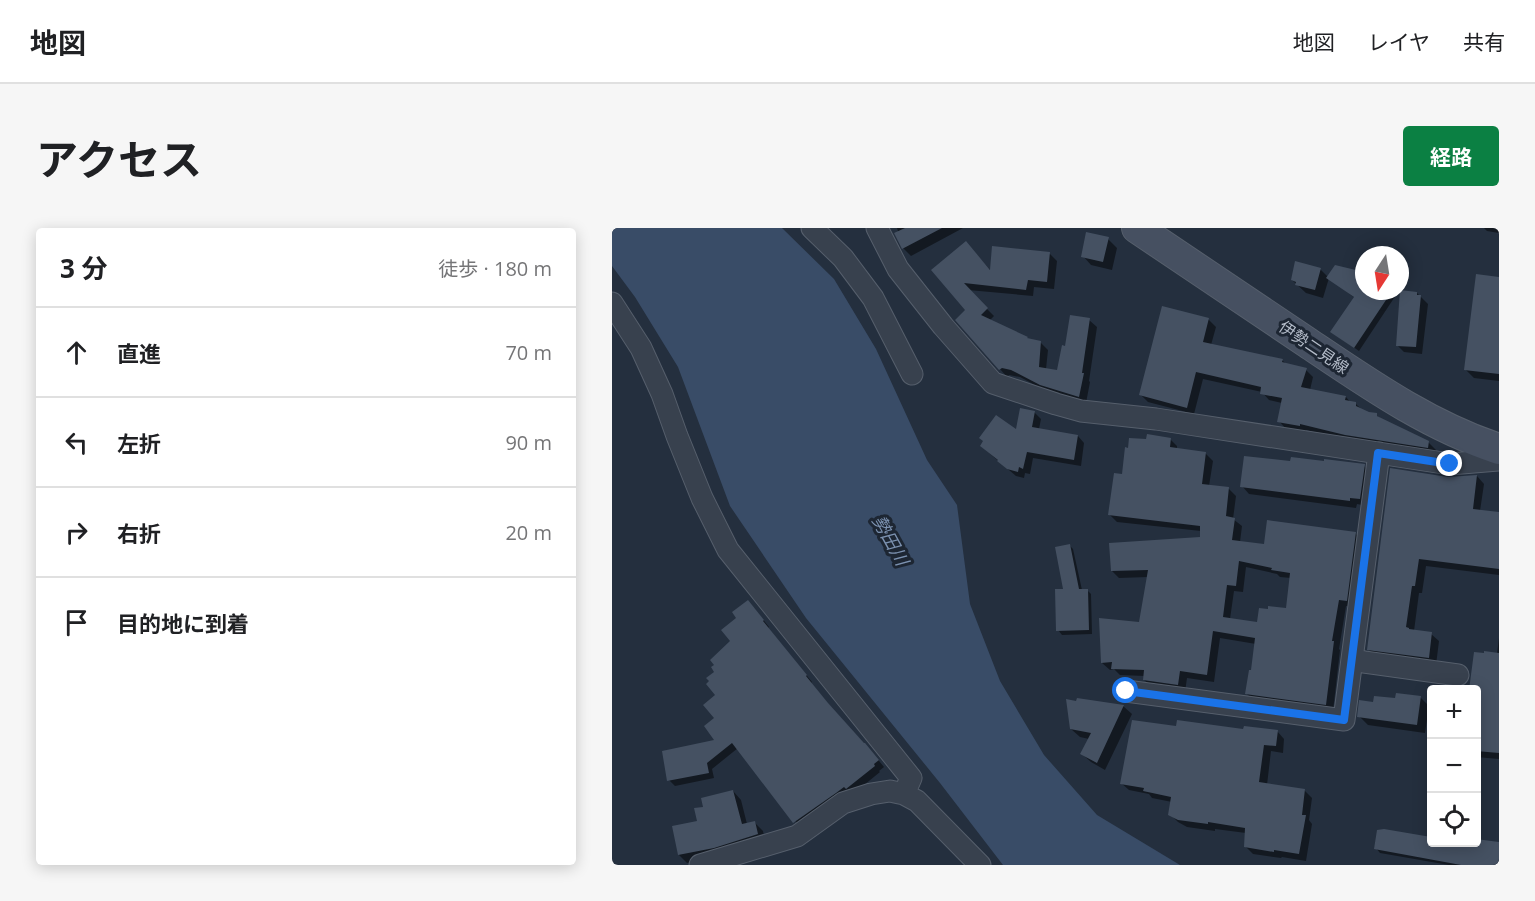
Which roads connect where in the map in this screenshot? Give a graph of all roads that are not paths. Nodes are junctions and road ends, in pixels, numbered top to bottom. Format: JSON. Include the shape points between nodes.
{"nodes":[{"id":1,"x":812,"y":228,"type":"edge"},
{"id":2,"x":877,"y":228,"type":"edge"},
{"id":3,"x":1137,"y":228,"type":"edge"},
{"id":4,"x":612,"y":303,"type":"edge"},
{"id":5,"x":912,"y":374,"type":"dead end"},
{"id":6,"x":1499,"y":449,"type":"edge"},
{"id":7,"x":1378,"y":453,"type":"junction"},
{"id":8,"x":1499,"y":460,"type":"edge"},
{"id":9,"x":1352,"y":659,"type":"junction"},
{"id":10,"x":1458,"y":675,"type":"dead end"},
{"id":11,"x":1126,"y":691,"type":"dead end"},
{"id":12,"x":904,"y":794,"type":"junction"},
{"id":13,"x":700,"y":865,"type":"edge"},
{"id":14,"x":980,"y":865,"type":"edge"}],
"edges":[{"from":1,"to":5,"type":"street","via":[[843,258],[873,298]]},
{"from":2,"to":7,"type":"street","via":[[898,269],[993,383],[1081,411]]},
{"from":3,"to":6,"type":"main road","name":"伊勢二見線","via":[[1383,393],[1432,421]]},
{"from":4,"to":12,"type":"street","via":[[641,348],[702,498],[728,550],[911,778]]},
{"from":7,"to":8,"type":"street","via":[[1450,464]]},
{"from":7,"to":9,"type":"street"},
{"from":9,"to":10,"type":"street"},
{"from":9,"to":11,"type":"street","via":[[1344,720]]},
{"from":12,"to":13,"type":"street","via":[[890,791],[843,803],[798,836]]},
{"from":12,"to":14,"type":"street","via":[[917,801]]}]}
